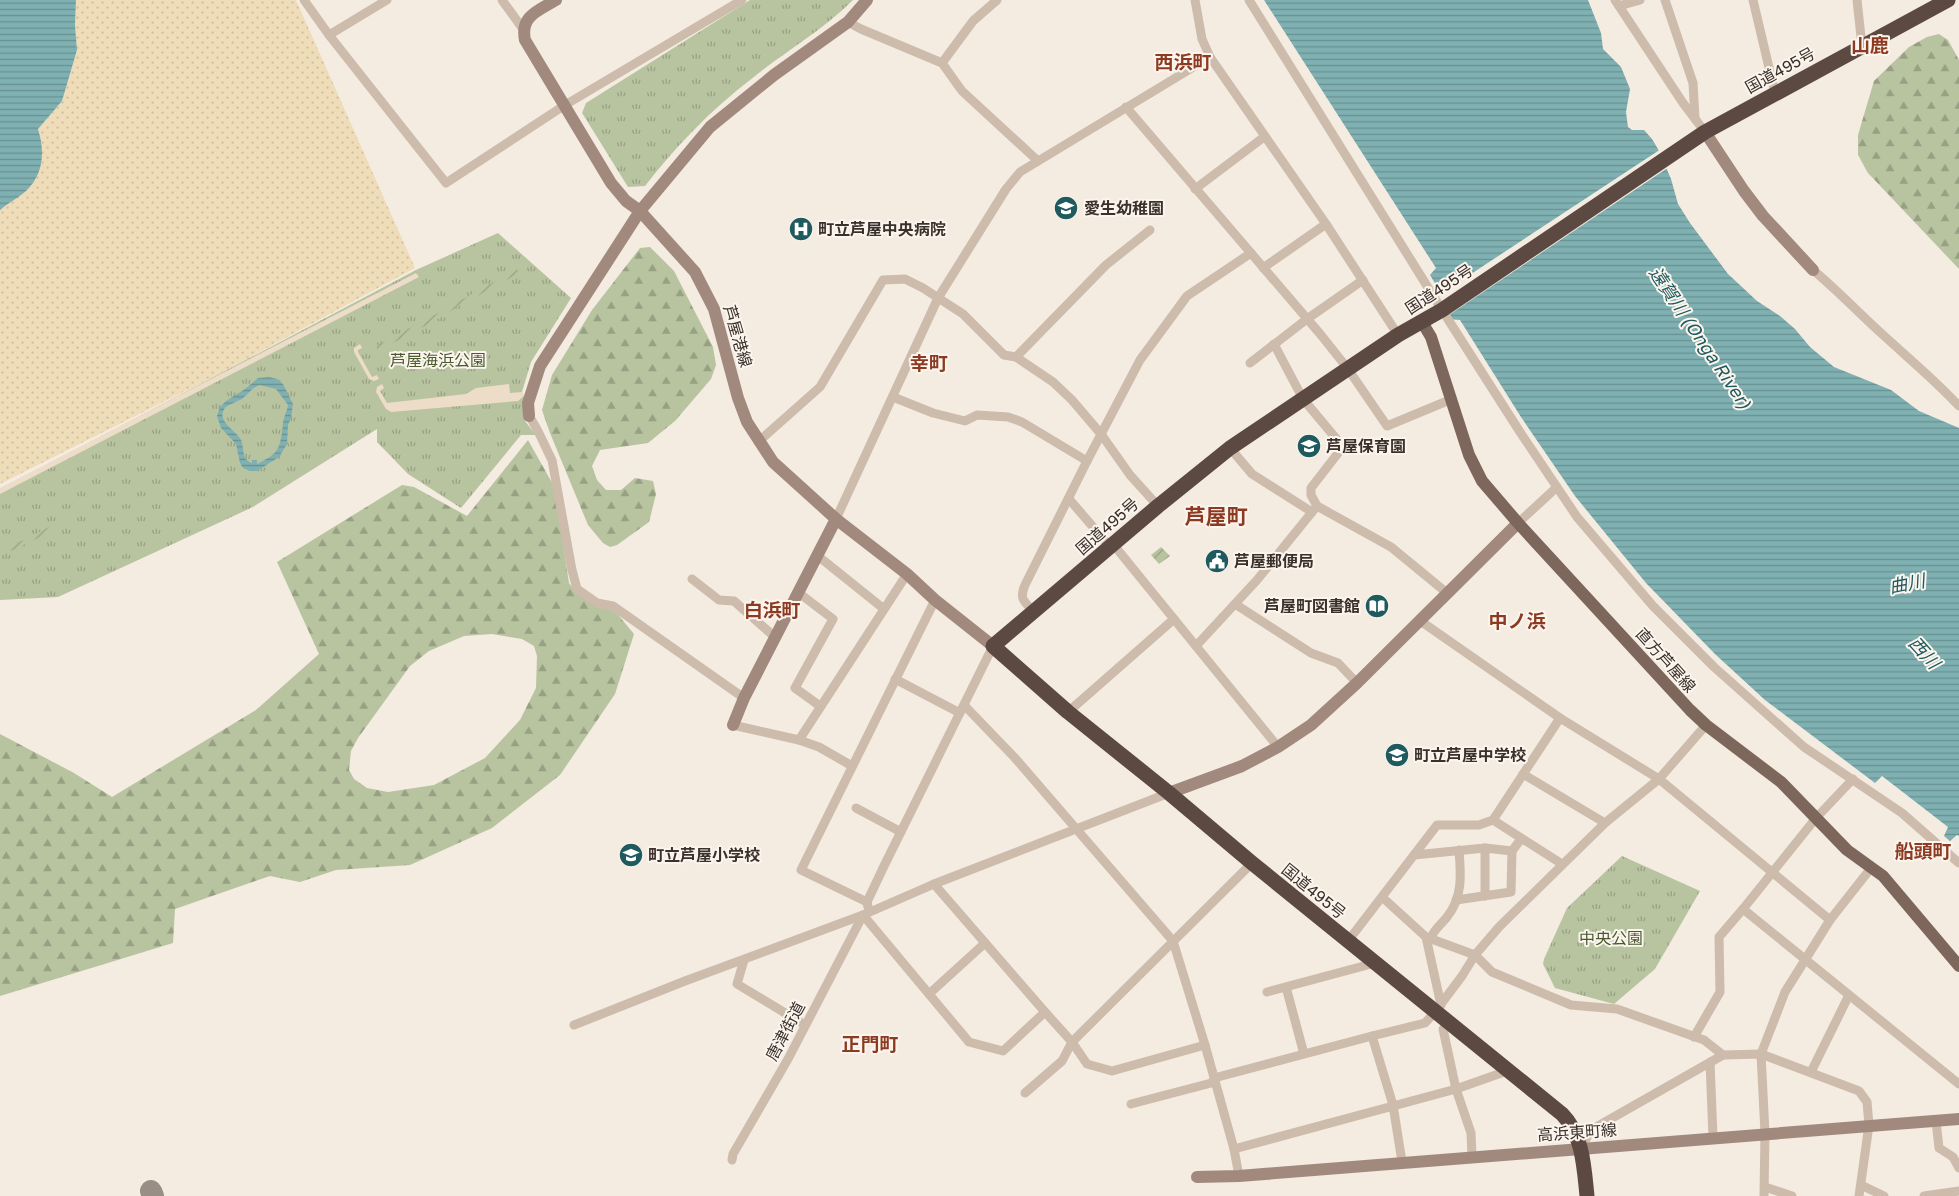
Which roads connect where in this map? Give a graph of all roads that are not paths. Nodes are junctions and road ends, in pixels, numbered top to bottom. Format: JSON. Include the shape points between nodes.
{"nodes":[{"id":1,"x":304,"y":0,"type":"edge"},
{"id":2,"x":386,"y":0,"type":"edge"},
{"id":3,"x":502,"y":0,"type":"edge"},
{"id":4,"x":556,"y":0,"type":"edge"},
{"id":5,"x":742,"y":0,"type":"edge"},
{"id":6,"x":867,"y":0,"type":"edge"},
{"id":7,"x":997,"y":0,"type":"edge"},
{"id":8,"x":1195,"y":0,"type":"edge"},
{"id":9,"x":1249,"y":0,"type":"edge"},
{"id":10,"x":1640,"y":0,"type":"edge"},
{"id":11,"x":1665,"y":0,"type":"edge"},
{"id":12,"x":1753,"y":0,"type":"edge"},
{"id":13,"x":1857,"y":0,"type":"edge"},
{"id":14,"x":1948,"y":0,"type":"edge"},
{"id":15,"x":1617,"y":3,"type":"edge"},
{"id":16,"x":848,"y":22,"type":"junction"},
{"id":17,"x":523,"y":29,"type":"junction"},
{"id":18,"x":329,"y":35,"type":"junction"},
{"id":19,"x":1862,"y":46,"type":"junction"},
{"id":20,"x":1210,"y":57,"type":"junction"},
{"id":21,"x":942,"y":63,"type":"junction"},
{"id":22,"x":1775,"y":93,"type":"junction"},
{"id":23,"x":565,"y":106,"type":"junction"},
{"id":24,"x":1126,"y":107,"type":"junction"},
{"id":25,"x":1695,"y":119,"type":"junction"},
{"id":26,"x":1705,"y":132,"type":"junction"},
{"id":27,"x":1264,"y":137,"type":"junction"},
{"id":28,"x":1038,"y":161,"type":"junction"},
{"id":29,"x":1195,"y":188,"type":"junction"},
{"id":30,"x":640,"y":211,"type":"junction"},
{"id":31,"x":1326,"y":224,"type":"junction"},
{"id":32,"x":1150,"y":230,"type":"dead end"},
{"id":33,"x":1251,"y":253,"type":"junction"},
{"id":34,"x":1263,"y":268,"type":"junction"},
{"id":35,"x":1813,"y":270,"type":"joint"},
{"id":36,"x":1363,"y":280,"type":"junction"},
{"id":37,"x":938,"y":298,"type":"junction"},
{"id":38,"x":1442,"y":310,"type":"junction"},
{"id":39,"x":1307,"y":319,"type":"junction"},
{"id":40,"x":1422,"y":322,"type":"junction"},
{"id":41,"x":1398,"y":335,"type":"junction"},
{"id":42,"x":1274,"y":344,"type":"junction"},
{"id":43,"x":1016,"y":357,"type":"junction"},
{"id":44,"x":1250,"y":363,"type":"dead end"},
{"id":45,"x":1348,"y":369,"type":"junction"},
{"id":46,"x":892,"y":397,"type":"junction"},
{"id":47,"x":1303,"y":399,"type":"junction"},
{"id":48,"x":1452,"y":399,"type":"junction"},
{"id":49,"x":1959,"y":406,"type":"edge"},
{"id":50,"x":529,"y":416,"type":"joint"},
{"id":51,"x":1101,"y":434,"type":"junction"},
{"id":52,"x":758,"y":442,"type":"junction"},
{"id":53,"x":1230,"y":448,"type":"junction"},
{"id":54,"x":1087,"y":461,"type":"junction"},
{"id":55,"x":1557,"y":487,"type":"junction"},
{"id":56,"x":1069,"y":499,"type":"junction"},
{"id":57,"x":1158,"y":506,"type":"junction"},
{"id":58,"x":1315,"y":509,"type":"junction"},
{"id":59,"x":836,"y":519,"type":"junction"},
{"id":60,"x":1518,"y":523,"type":"junction"},
{"id":61,"x":1113,"y":544,"type":"junction"},
{"id":62,"x":818,"y":556,"type":"junction"},
{"id":63,"x":907,"y":574,"type":"junction"},
{"id":64,"x":692,"y":579,"type":"dead end"},
{"id":65,"x":799,"y":593,"type":"junction"},
{"id":66,"x":1447,"y":593,"type":"junction"},
{"id":67,"x":935,"y":600,"type":"junction"},
{"id":68,"x":1235,"y":604,"type":"junction"},
{"id":69,"x":884,"y":608,"type":"junction"},
{"id":70,"x":1033,"y":611,"type":"junction"},
{"id":71,"x":1174,"y":619,"type":"junction"},
{"id":72,"x":1419,"y":620,"type":"junction"},
{"id":73,"x":776,"y":638,"type":"junction"},
{"id":74,"x":993,"y":646,"type":"junction"},
{"id":75,"x":1196,"y":646,"type":"junction"},
{"id":76,"x":895,"y":679,"type":"junction"},
{"id":77,"x":1357,"y":683,"type":"junction"},
{"id":78,"x":744,"y":698,"type":"junction"},
{"id":79,"x":820,"y":706,"type":"junction"},
{"id":80,"x":962,"y":709,"type":"junction"},
{"id":81,"x":1068,"y":712,"type":"junction"},
{"id":82,"x":1560,"y":718,"type":"junction"},
{"id":83,"x":733,"y":725,"type":"joint"},
{"id":84,"x":1706,"y":725,"type":"junction"},
{"id":85,"x":799,"y":740,"type":"junction"},
{"id":86,"x":1278,"y":747,"type":"junction"},
{"id":87,"x":852,"y":766,"type":"junction"},
{"id":88,"x":1523,"y":774,"type":"junction"},
{"id":89,"x":1659,"y":779,"type":"junction"},
{"id":90,"x":1853,"y":779,"type":"junction"},
{"id":91,"x":1169,"y":793,"type":"junction"},
{"id":92,"x":856,"y":808,"type":"dead end"},
{"id":93,"x":1816,"y":818,"type":"junction"},
{"id":94,"x":1493,"y":820,"type":"junction"},
{"id":95,"x":1604,"y":823,"type":"junction"},
{"id":96,"x":1076,"y":829,"type":"junction"},
{"id":97,"x":900,"y":832,"type":"junction"},
{"id":98,"x":1521,"y":839,"type":"junction"},
{"id":99,"x":1485,"y":848,"type":"junction"},
{"id":100,"x":1459,"y":850,"type":"junction"},
{"id":101,"x":1512,"y":851,"type":"junction"},
{"id":102,"x":1414,"y":855,"type":"junction"},
{"id":103,"x":1252,"y":863,"type":"junction"},
{"id":104,"x":1959,"y":863,"type":"edge"},
{"id":105,"x":1562,"y":864,"type":"junction"},
{"id":106,"x":1871,"y":868,"type":"junction"},
{"id":107,"x":1772,"y":872,"type":"junction"},
{"id":108,"x":934,"y":884,"type":"junction"},
{"id":109,"x":1485,"y":896,"type":"junction"},
{"id":110,"x":1382,"y":897,"type":"junction"},
{"id":111,"x":1456,"y":900,"type":"junction"},
{"id":112,"x":867,"y":902,"type":"junction"},
{"id":113,"x":1743,"y":909,"type":"junction"},
{"id":114,"x":866,"y":913,"type":"junction"},
{"id":115,"x":1830,"y":920,"type":"junction"},
{"id":116,"x":1428,"y":938,"type":"junction"},
{"id":117,"x":1173,"y":940,"type":"junction"},
{"id":118,"x":1348,"y":941,"type":"junction"},
{"id":119,"x":985,"y":943,"type":"junction"},
{"id":120,"x":1474,"y":955,"type":"junction"},
{"id":121,"x":744,"y":960,"type":"junction"},
{"id":122,"x":1805,"y":961,"type":"junction"},
{"id":123,"x":1375,"y":963,"type":"junction"},
{"id":124,"x":1959,"y":966,"type":"edge"},
{"id":125,"x":1286,"y":987,"type":"junction"},
{"id":126,"x":1267,"y":992,"type":"dead end"},
{"id":127,"x":929,"y":994,"type":"junction"},
{"id":128,"x":1849,"y":995,"type":"junction"},
{"id":129,"x":1438,"y":1008,"type":"junction"},
{"id":130,"x":1045,"y":1012,"type":"junction"},
{"id":131,"x":1449,"y":1023,"type":"junction"},
{"id":132,"x":574,"y":1025,"type":"dead end"},
{"id":133,"x":805,"y":1025,"type":"junction"},
{"id":134,"x":1372,"y":1036,"type":"junction"},
{"id":135,"x":1694,"y":1037,"type":"junction"},
{"id":136,"x":1072,"y":1042,"type":"junction"},
{"id":137,"x":1205,"y":1045,"type":"junction"},
{"id":138,"x":1304,"y":1054,"type":"junction"},
{"id":139,"x":1761,"y":1054,"type":"junction"},
{"id":140,"x":1723,"y":1055,"type":"junction"},
{"id":141,"x":1710,"y":1062,"type":"junction"},
{"id":142,"x":1507,"y":1070,"type":"junction"},
{"id":143,"x":1811,"y":1072,"type":"junction"},
{"id":144,"x":1215,"y":1080,"type":"junction"},
{"id":145,"x":1959,"y":1084,"type":"edge"},
{"id":146,"x":1456,"y":1088,"type":"junction"},
{"id":147,"x":1025,"y":1093,"type":"dead end"},
{"id":148,"x":1131,"y":1104,"type":"dead end"},
{"id":149,"x":1393,"y":1105,"type":"junction"},
{"id":150,"x":1959,"y":1119,"type":"edge"},
{"id":151,"x":1936,"y":1121,"type":"junction"},
{"id":152,"x":1869,"y":1125,"type":"junction"},
{"id":153,"x":1765,"y":1133,"type":"junction"},
{"id":154,"x":1713,"y":1137,"type":"junction"},
{"id":155,"x":1234,"y":1148,"type":"junction"},
{"id":156,"x":1580,"y":1149,"type":"junction"},
{"id":157,"x":1472,"y":1156,"type":"junction"},
{"id":158,"x":732,"y":1160,"type":"dead end"},
{"id":159,"x":1402,"y":1162,"type":"junction"},
{"id":160,"x":1959,"y":1168,"type":"edge"},
{"id":161,"x":1239,"y":1176,"type":"junction"},
{"id":162,"x":1197,"y":1177,"type":"dead end"},
{"id":163,"x":1861,"y":1185,"type":"junction"},
{"id":164,"x":1764,"y":1191,"type":"edge"},
{"id":165,"x":1959,"y":1191,"type":"edge"},
{"id":166,"x":1587,"y":1196,"type":"edge"},
{"id":167,"x":1792,"y":1196,"type":"edge"},
{"id":168,"x":1859,"y":1196,"type":"edge"},
{"id":169,"x":1884,"y":1196,"type":"edge"},
{"id":170,"x":1924,"y":1196,"type":"edge"},
{"id":171,"x":1958,"y":1196,"type":"edge"}],
"edges":[{"from":1,"to":18,"type":"street"},
{"from":2,"to":18,"type":"street"},
{"from":3,"to":17,"type":"street"},
{"from":4,"to":17,"type":"main road","via":[[528,18]]},
{"from":5,"to":23,"type":"street"},
{"from":6,"to":16,"type":"main road"},
{"from":7,"to":21,"type":"street","via":[[973,21]]},
{"from":8,"to":20,"type":"street","via":[[1202,39]]},
{"from":9,"to":38,"type":"street"},
{"from":10,"to":15,"type":"street"},
{"from":11,"to":25,"type":"street","via":[[1693,83]]},
{"from":12,"to":22,"type":"street"},
{"from":13,"to":19,"type":"street"},
{"from":14,"to":19,"type":"highway","name":"国道495号"},
{"from":15,"to":25,"type":"street"},
{"from":16,"to":21,"type":"street"},
{"from":16,"to":30,"type":"main road","via":[[774,75],[710,127]]},
{"from":17,"to":23,"type":"main road","name":"芦屋港線","via":[[525,40]]},
{"from":18,"to":23,"type":"street","via":[[446,183]]},
{"from":19,"to":22,"type":"highway","name":"国道495号"},
{"from":20,"to":24,"type":"street"},
{"from":20,"to":27,"type":"street"},
{"from":21,"to":28,"type":"street","via":[[962,90]]},
{"from":22,"to":26,"type":"highway","name":"国道495号"},
{"from":23,"to":30,"type":"main road","name":"芦屋港線","via":[[612,183],[626,201]]},
{"from":24,"to":28,"type":"street"},
{"from":24,"to":29,"type":"street"},
{"from":25,"to":26,"type":"street"},
{"from":26,"to":35,"type":"main road","via":[[1763,216]]},
{"from":26,"to":38,"type":"highway","name":"国道495号"},
{"from":27,"to":29,"type":"street"},
{"from":27,"to":31,"type":"street"},
{"from":28,"to":37,"type":"street","via":[[1020,172],[1006,189]]},
{"from":29,"to":33,"type":"street"},
{"from":30,"to":50,"type":"main road","via":[[540,366],[528,403]]},
{"from":30,"to":52,"type":"main road","name":"芦屋港線","via":[[695,272],[706,292],[714,308],[738,398]]},
{"from":31,"to":34,"type":"street"},
{"from":31,"to":36,"type":"street"},
{"from":32,"to":43,"type":"street","via":[[1106,265]]},
{"from":33,"to":34,"type":"street"},
{"from":33,"to":51,"type":"street","via":[[1187,296],[1140,360]]},
{"from":34,"to":39,"type":"street"},
{"from":35,"to":49,"type":"street"},
{"from":36,"to":39,"type":"street"},
{"from":36,"to":41,"type":"street"},
{"from":37,"to":43,"type":"street","via":[[963,314],[1004,354]]},
{"from":37,"to":46,"type":"street"},
{"from":37,"to":52,"type":"street","via":[[905,279],[883,280],[820,387]]},
{"from":38,"to":40,"type":"highway","name":"国道495号"},
{"from":38,"to":55,"type":"street"},
{"from":39,"to":42,"type":"street"},
{"from":39,"to":45,"type":"street"},
{"from":40,"to":41,"type":"highway","name":"国道495号"},
{"from":40,"to":48,"type":"main road","name":"直方芦屋線","via":[[1431,337]]},
{"from":41,"to":45,"type":"highway","name":"国道495号"},
{"from":42,"to":44,"type":"street"},
{"from":42,"to":47,"type":"street"},
{"from":43,"to":51,"type":"street","via":[[1053,382]]},
{"from":45,"to":47,"type":"highway","name":"国道495号"},
{"from":45,"to":48,"type":"street","via":[[1387,426]]},
{"from":46,"to":54,"type":"street","via":[[965,421],[978,415],[1008,417]]},
{"from":46,"to":59,"type":"street"},
{"from":47,"to":53,"type":"highway","name":"国道495号"},
{"from":47,"to":58,"type":"street","via":[[1342,448],[1311,488]]},
{"from":48,"to":60,"type":"main road","name":"直方芦屋線","via":[[1469,454],[1482,481]]},
{"from":50,"to":78,"type":"street","via":[[539,429],[552,460],[577,589],[597,603],[614,606]]},
{"from":51,"to":54,"type":"street"},
{"from":51,"to":57,"type":"street"},
{"from":52,"to":59,"type":"main road","name":"芦屋港線","via":[[773,462]]},
{"from":53,"to":57,"type":"highway","name":"国道495号"},
{"from":53,"to":58,"type":"street","via":[[1252,474]]},
{"from":54,"to":56,"type":"street"},
{"from":55,"to":60,"type":"street"},
{"from":55,"to":90,"type":"street","via":[[1612,560],[1700,655],[1804,747]]},
{"from":56,"to":61,"type":"street","via":[[1106,542]]},
{"from":56,"to":70,"type":"street","via":[[1022,593]]},
{"from":57,"to":61,"type":"highway","name":"国道495号"},
{"from":58,"to":66,"type":"street","via":[[1391,547]]},
{"from":58,"to":68,"type":"street"},
{"from":59,"to":62,"type":"main road"},
{"from":59,"to":63,"type":"main road","name":"芦屋港線"},
{"from":60,"to":66,"type":"main road"},
{"from":60,"to":84,"type":"main road","name":"直方芦屋線"},
{"from":61,"to":70,"type":"highway","name":"国道495号"},
{"from":61,"to":71,"type":"street"},
{"from":62,"to":65,"type":"main road"},
{"from":62,"to":69,"type":"street"},
{"from":63,"to":67,"type":"main road","name":"芦屋港線"},
{"from":63,"to":69,"type":"street"},
{"from":64,"to":73,"type":"street","via":[[719,600],[734,601]]},
{"from":65,"to":73,"type":"main road"},
{"from":65,"to":79,"type":"street","via":[[833,619],[795,688]]},
{"from":66,"to":72,"type":"main road"},
{"from":67,"to":74,"type":"main road","name":"芦屋港線"},
{"from":67,"to":76,"type":"street"},
{"from":68,"to":75,"type":"street"},
{"from":68,"to":77,"type":"street","via":[[1311,653],[1338,663]]},
{"from":69,"to":79,"type":"street"},
{"from":70,"to":74,"type":"highway","name":"国道495号"},
{"from":71,"to":75,"type":"street"},
{"from":71,"to":81,"type":"street"},
{"from":72,"to":77,"type":"main road"},
{"from":72,"to":82,"type":"street"},
{"from":73,"to":78,"type":"main road"},
{"from":74,"to":80,"type":"street"},
{"from":74,"to":81,"type":"highway","name":"国道495号"},
{"from":75,"to":86,"type":"street"},
{"from":76,"to":80,"type":"street"},
{"from":76,"to":87,"type":"street"},
{"from":77,"to":86,"type":"main road","via":[[1311,724]]},
{"from":78,"to":83,"type":"main road"},
{"from":79,"to":85,"type":"street"},
{"from":80,"to":96,"type":"street","via":[[1015,758]]},
{"from":80,"to":97,"type":"street"},
{"from":81,"to":91,"type":"highway","name":"国道495号"},
{"from":82,"to":88,"type":"street"},
{"from":82,"to":89,"type":"street"},
{"from":83,"to":85,"type":"street"},
{"from":84,"to":89,"type":"street"},
{"from":84,"to":93,"type":"main road","name":"直方芦屋線","via":[[1781,782]]},
{"from":85,"to":87,"type":"street","via":[[819,747]]},
{"from":86,"to":91,"type":"main road","via":[[1242,766]]},
{"from":87,"to":112,"type":"street","via":[[801,870]]},
{"from":88,"to":94,"type":"street"},
{"from":88,"to":95,"type":"street"},
{"from":89,"to":95,"type":"street"},
{"from":89,"to":107,"type":"street"},
{"from":90,"to":93,"type":"street"},
{"from":90,"to":104,"type":"street","via":[[1902,813]]},
{"from":91,"to":96,"type":"street"},
{"from":91,"to":103,"type":"highway","name":"国道495号"},
{"from":92,"to":97,"type":"street"},
{"from":93,"to":106,"type":"main road","name":"直方芦屋線","via":[[1847,850]]},
{"from":93,"to":107,"type":"street"},
{"from":94,"to":98,"type":"street"},
{"from":94,"to":102,"type":"street","via":[[1479,825],[1437,825]]},
{"from":95,"to":105,"type":"street"},
{"from":96,"to":108,"type":"street"},
{"from":96,"to":117,"type":"street"},
{"from":97,"to":112,"type":"street"},
{"from":98,"to":101,"type":"street"},
{"from":98,"to":105,"type":"street"},
{"from":99,"to":100,"type":"street"},
{"from":99,"to":101,"type":"street"},
{"from":99,"to":109,"type":"street"},
{"from":100,"to":102,"type":"street"},
{"from":100,"to":111,"type":"street","via":[[1462,880]]},
{"from":101,"to":109,"type":"street","via":[[1511,892]]},
{"from":102,"to":110,"type":"street"},
{"from":103,"to":117,"type":"street"},
{"from":103,"to":118,"type":"highway","name":"国道495号"},
{"from":105,"to":120,"type":"street"},
{"from":106,"to":115,"type":"street"},
{"from":106,"to":124,"type":"main road","name":"直方芦屋線","via":[[1883,876]]},
{"from":107,"to":113,"type":"street"},
{"from":107,"to":115,"type":"street"},
{"from":108,"to":114,"type":"street"},
{"from":108,"to":119,"type":"street"},
{"from":109,"to":111,"type":"street"},
{"from":110,"to":116,"type":"street"},
{"from":110,"to":118,"type":"street"},
{"from":111,"to":116,"type":"street","via":[[1447,917]]},
{"from":112,"to":114,"type":"street"},
{"from":113,"to":122,"type":"street"},
{"from":113,"to":135,"type":"street","via":[[1719,937],[1720,992]]},
{"from":114,"to":121,"type":"street"},
{"from":114,"to":127,"type":"street"},
{"from":114,"to":133,"type":"street","name":"唐津街道"},
{"from":115,"to":122,"type":"street"},
{"from":116,"to":120,"type":"street"},
{"from":116,"to":129,"type":"street"},
{"from":117,"to":136,"type":"street"},
{"from":117,"to":137,"type":"street"},
{"from":118,"to":123,"type":"highway","name":"国道495号"},
{"from":119,"to":127,"type":"street"},
{"from":119,"to":130,"type":"street"},
{"from":120,"to":129,"type":"street"},
{"from":120,"to":135,"type":"street","via":[[1492,972],[1571,1005],[1617,1009]]},
{"from":121,"to":132,"type":"street"},
{"from":121,"to":133,"type":"street","via":[[737,984]]},
{"from":122,"to":128,"type":"street"},
{"from":122,"to":139,"type":"street","via":[[1785,992]]},
{"from":123,"to":125,"type":"street"},
{"from":123,"to":129,"type":"highway","name":"国道495号"},
{"from":125,"to":126,"type":"street"},
{"from":125,"to":138,"type":"street"},
{"from":127,"to":130,"type":"street","via":[[969,1042],[1003,1051]]},
{"from":128,"to":143,"type":"street"},
{"from":128,"to":145,"type":"street"},
{"from":129,"to":131,"type":"highway","name":"国道495号"},
{"from":129,"to":134,"type":"street","via":[[1425,1023]]},
{"from":130,"to":136,"type":"street"},
{"from":131,"to":142,"type":"highway","name":"国道495号"},
{"from":131,"to":146,"type":"street","via":[[1443,1029]]},
{"from":133,"to":158,"type":"street","name":"唐津街道"},
{"from":134,"to":138,"type":"street"},
{"from":134,"to":149,"type":"street"},
{"from":135,"to":140,"type":"street","via":[[1704,1040]]},
{"from":136,"to":137,"type":"street","via":[[1088,1064],[1112,1071]]},
{"from":136,"to":147,"type":"street","via":[[1062,1061]]},
{"from":137,"to":144,"type":"street"},
{"from":138,"to":144,"type":"street"},
{"from":139,"to":140,"type":"street"},
{"from":139,"to":143,"type":"street"},
{"from":139,"to":153,"type":"street"},
{"from":140,"to":141,"type":"street"},
{"from":141,"to":154,"type":"street"},
{"from":141,"to":156,"type":"street","via":[[1591,1130]]},
{"from":142,"to":146,"type":"street"},
{"from":142,"to":156,"type":"highway","name":"国道495号","via":[[1571,1123]]},
{"from":143,"to":152,"type":"street","via":[[1859,1091],[1867,1102]]},
{"from":144,"to":148,"type":"street"},
{"from":144,"to":155,"type":"street"},
{"from":146,"to":149,"type":"street"},
{"from":146,"to":157,"type":"street","via":[[1471,1133]]},
{"from":149,"to":155,"type":"street"},
{"from":149,"to":159,"type":"street"},
{"from":150,"to":151,"type":"main road","name":"高浜東町線"},
{"from":151,"to":152,"type":"main road","name":"高浜東町線"},
{"from":151,"to":160,"type":"street","via":[[1938,1148],[1953,1157]]},
{"from":152,"to":153,"type":"main road","name":"高浜東町線"},
{"from":152,"to":163,"type":"street"},
{"from":153,"to":154,"type":"main road","name":"高浜東町線"},
{"from":153,"to":164,"type":"street"},
{"from":154,"to":156,"type":"main road","name":"高浜東町線"},
{"from":155,"to":161,"type":"street"},
{"from":156,"to":157,"type":"main road","name":"高浜東町線"},
{"from":156,"to":166,"type":"highway","name":"国道495号"},
{"from":157,"to":159,"type":"main road","name":"高浜東町線"},
{"from":159,"to":161,"type":"main road","name":"高浜東町線"},
{"from":161,"to":162,"type":"main road","name":"高浜東町線"},
{"from":163,"to":168,"type":"street"},
{"from":163,"to":169,"type":"street"},
{"from":164,"to":167,"type":"street"},
{"from":165,"to":170,"type":"street"},
{"from":165,"to":171,"type":"street"}]}
